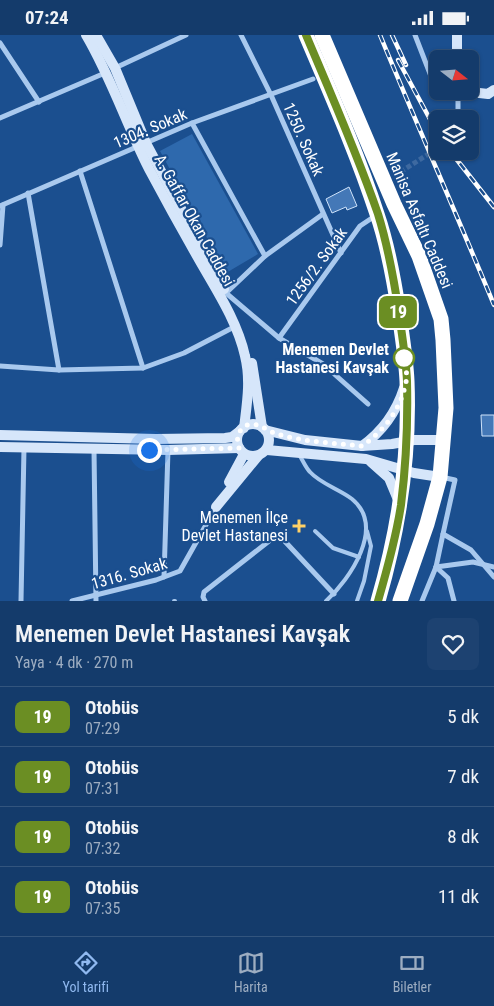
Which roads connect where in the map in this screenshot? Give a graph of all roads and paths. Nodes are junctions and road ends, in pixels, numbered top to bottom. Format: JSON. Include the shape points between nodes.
{"nodes":[{"id":1,"x":86,"y":35,"type":"edge"},
{"id":2,"x":96,"y":35,"type":"edge"},
{"id":3,"x":186,"y":35,"type":"edge"},
{"id":4,"x":241,"y":35,"type":"edge"},
{"id":5,"x":306,"y":35,"type":"edge"},
{"id":6,"x":322,"y":35,"type":"edge"},
{"id":7,"x":414,"y":35,"type":"edge"},
{"id":8,"x":457,"y":35,"type":"edge"},
{"id":9,"x":0,"y":43,"type":"edge"},
{"id":10,"x":457,"y":50,"type":"edge"},
{"id":11,"x":110,"y":71,"type":"junction"},
{"id":12,"x":429,"y":71,"type":"edge"},
{"id":13,"x":312,"y":79,"type":"dead end"},
{"id":14,"x":479,"y":93,"type":"edge"},
{"id":15,"x":492,"y":94,"type":"edge"},
{"id":16,"x":271,"y":95,"type":"junction"},
{"id":17,"x":39,"y":102,"type":"junction"},
{"id":18,"x":0,"y":118,"type":"edge"},
{"id":19,"x":192,"y":123,"type":"junction"},
{"id":20,"x":142,"y":145,"type":"junction"},
{"id":21,"x":80,"y":171,"type":"junction"},
{"id":22,"x":28,"y":193,"type":"junction"},
{"id":23,"x":1,"y":205,"type":"edge"},
{"id":24,"x":323,"y":214,"type":"junction"},
{"id":25,"x":378,"y":215,"type":"junction"},
{"id":26,"x":0,"y":245,"type":"edge"},
{"id":27,"x":342,"y":253,"type":"junction"},
{"id":28,"x":266,"y":256,"type":"junction"},
{"id":29,"x":226,"y":293,"type":"junction"},
{"id":30,"x":234,"y":327,"type":"junction"},
{"id":31,"x":279,"y":338,"type":"junction"},
{"id":32,"x":0,"y":366,"type":"edge"},
{"id":33,"x":143,"y":368,"type":"junction"},
{"id":34,"x":60,"y":370,"type":"junction"},
{"id":35,"x":407,"y":380,"type":"junction"},
{"id":36,"x":368,"y":404,"type":"dead end"},
{"id":37,"x":264,"y":428,"type":"junction"},
{"id":38,"x":242,"y":429,"type":"junction"},
{"id":39,"x":0,"y":435,"type":"edge"},
{"id":40,"x":444,"y":440,"type":"junction"},
{"id":41,"x":406,"y":441,"type":"junction"},
{"id":42,"x":362,"y":446,"type":"junction"},
{"id":43,"x":0,"y":447,"type":"edge"},
{"id":44,"x":24,"y":447,"type":"junction"},
{"id":45,"x":94,"y":450,"type":"junction"},
{"id":46,"x":168,"y":450,"type":"junction"},
{"id":47,"x":242,"y":451,"type":"junction"},
{"id":48,"x":298,"y":452,"type":"junction"},
{"id":49,"x":262,"y":453,"type":"junction"},
{"id":50,"x":366,"y":459,"type":"junction"},
{"id":51,"x":404,"y":469,"type":"junction"},
{"id":52,"x":440,"y":477,"type":"junction"},
{"id":53,"x":401,"y":506,"type":"junction"},
{"id":54,"x":216,"y":507,"type":"junction"},
{"id":55,"x":366,"y":526,"type":"junction"},
{"id":56,"x":315,"y":531,"type":"dead end"},
{"id":57,"x":443,"y":534,"type":"junction"},
{"id":58,"x":359,"y":557,"type":"junction"},
{"id":59,"x":485,"y":566,"type":"junction"},
{"id":60,"x":436,"y":567,"type":"junction"},
{"id":61,"x":494,"y":567,"type":"edge"},
{"id":62,"x":164,"y":577,"type":"junction"},
{"id":63,"x":494,"y":577,"type":"edge"},
{"id":64,"x":334,"y":594,"type":"junction"},
{"id":65,"x":95,"y":599,"type":"edge"},
{"id":66,"x":21,"y":601,"type":"edge"},
{"id":67,"x":72,"y":601,"type":"edge"},
{"id":68,"x":205,"y":601,"type":"edge"},
{"id":69,"x":326,"y":601,"type":"edge"},
{"id":70,"x":357,"y":601,"type":"edge"},
{"id":71,"x":378,"y":601,"type":"edge"},
{"id":72,"x":400,"y":601,"type":"edge"},
{"id":73,"x":422,"y":601,"type":"edge"},
{"id":74,"x":454,"y":601,"type":"edge"}],
"edges":[{"from":1,"to":11,"type":"street","name":"A. Gaffar Okan Caddesi"},
{"from":2,"to":11,"type":"street","name":"A. Gaffar Okan Caddesi"},
{"from":3,"to":11,"type":"street"},
{"from":4,"to":16,"type":"street","name":"1250. Sokak"},
{"from":5,"to":25,"type":"highway"},
{"from":6,"to":40,"type":"highway","name":"Manisa Asfaltı Caddesi","via":[[420,256],[441,319],[446,398]]},
{"from":7,"to":12,"type":"street"},
{"from":8,"to":10,"type":"street"},
{"from":9,"to":17,"type":"street"},
{"from":11,"to":17,"type":"street"},
{"from":11,"to":20,"type":"street","name":"A. Gaffar Okan Caddesi"},
{"from":13,"to":16,"type":"street","name":"1304. Sokak"},
{"from":14,"to":15,"type":"street"},
{"from":16,"to":19,"type":"street","name":"1304. Sokak"},
{"from":16,"to":24,"type":"street","name":"1250. Sokak"},
{"from":17,"to":18,"type":"street"},
{"from":19,"to":20,"type":"street","name":"1304. Sokak"},
{"from":19,"to":28,"type":"street"},
{"from":20,"to":21,"type":"street","name":"1304. Sokak"},
{"from":20,"to":29,"type":"street","name":"A. Gaffar Okan Caddesi"},
{"from":20,"to":30,"type":"street","name":"A. Gaffar Okan Caddesi","via":[[177,221],[224,303]]},
{"from":21,"to":22,"type":"street","name":"1304. Sokak"},
{"from":21,"to":33,"type":"street"},
{"from":22,"to":23,"type":"street","name":"1304. Sokak"},
{"from":22,"to":34,"type":"street"},
{"from":23,"to":26,"type":"street"},
{"from":24,"to":27,"type":"street","name":"1250. Sokak"},
{"from":24,"to":28,"type":"street"},
{"from":25,"to":27,"type":"street","name":"1256/2. Sokak","via":[[360,226]]},
{"from":25,"to":35,"type":"highway","via":[[393,274]]},
{"from":27,"to":31,"type":"street","name":"1256/2. Sokak"},
{"from":28,"to":29,"type":"street"},
{"from":29,"to":31,"type":"street"},
{"from":29,"to":37,"type":"street","name":"A. Gaffar Okan Caddesi","via":[[249,349]]},
{"from":30,"to":33,"type":"street","via":[[184,353]]},
{"from":30,"to":38,"type":"street","name":"A. Gaffar Okan Caddesi","via":[[245,356],[249,380]]},
{"from":31,"to":36,"type":"street","via":[[323,364]]},
{"from":32,"to":34,"type":"street"},
{"from":33,"to":34,"type":"street"},
{"from":35,"to":41,"type":"highway"},
{"from":35,"to":42,"type":"street","via":[[386,425]]},
{"from":37,"to":38,"type":"street","via":[[252,424]]},
{"from":37,"to":42,"type":"street","via":[[305,440]]},
{"from":37,"to":49,"type":"street","via":[[269,439]]},
{"from":38,"to":39,"type":"street","via":[[225,438]]},
{"from":38,"to":47,"type":"street","via":[[237,440]]},
{"from":40,"to":41,"type":"street"},
{"from":40,"to":52,"type":"highway","name":"Manisa Asfaltı Caddesi"},
{"from":41,"to":42,"type":"street"},
{"from":41,"to":51,"type":"highway"},
{"from":43,"to":44,"type":"street"},
{"from":44,"to":45,"type":"street"},
{"from":44,"to":66,"type":"street"},
{"from":45,"to":46,"type":"street"},
{"from":45,"to":65,"type":"street"},
{"from":46,"to":47,"type":"street"},
{"from":46,"to":62,"type":"street"},
{"from":47,"to":49,"type":"street","via":[[251,457]]},
{"from":47,"to":54,"type":"street"},
{"from":48,"to":49,"type":"street"},
{"from":48,"to":50,"type":"street"},
{"from":48,"to":55,"type":"lane","via":[[310,472],[352,500],[364,514]]},
{"from":49,"to":54,"type":"street"},
{"from":50,"to":51,"type":"street"},
{"from":50,"to":53,"type":"street","via":[[389,478]]},
{"from":51,"to":52,"type":"street"},
{"from":51,"to":53,"type":"highway"},
{"from":52,"to":57,"type":"street","via":[[455,480]]},
{"from":52,"to":72,"type":"highway","name":"Manisa Asfaltı Caddesi"},
{"from":53,"to":71,"type":"highway"},
{"from":54,"to":62,"type":"street","name":"1316. Sokak","via":[[180,571]]},
{"from":55,"to":58,"type":"lane","via":[[364,547]]},
{"from":55,"to":70,"type":"lane","via":[[370,546]]},
{"from":56,"to":58,"type":"lane","via":[[333,548]]},
{"from":57,"to":59,"type":"street","via":[[471,550]]},
{"from":57,"to":60,"type":"street"},
{"from":58,"to":64,"type":"lane"},
{"from":59,"to":60,"type":"street","via":[[473,562]]},
{"from":59,"to":61,"type":"street"},
{"from":59,"to":63,"type":"street"},
{"from":60,"to":73,"type":"street"},
{"from":60,"to":74,"type":"street","via":[[448,578]]},
{"from":62,"to":65,"type":"street","name":"1316. Sokak"},
{"from":64,"to":68,"type":"street","via":[[278,535],[204,592]]},
{"from":64,"to":69,"type":"lane"},
{"from":65,"to":67,"type":"street","name":"1316. Sokak"}]}
